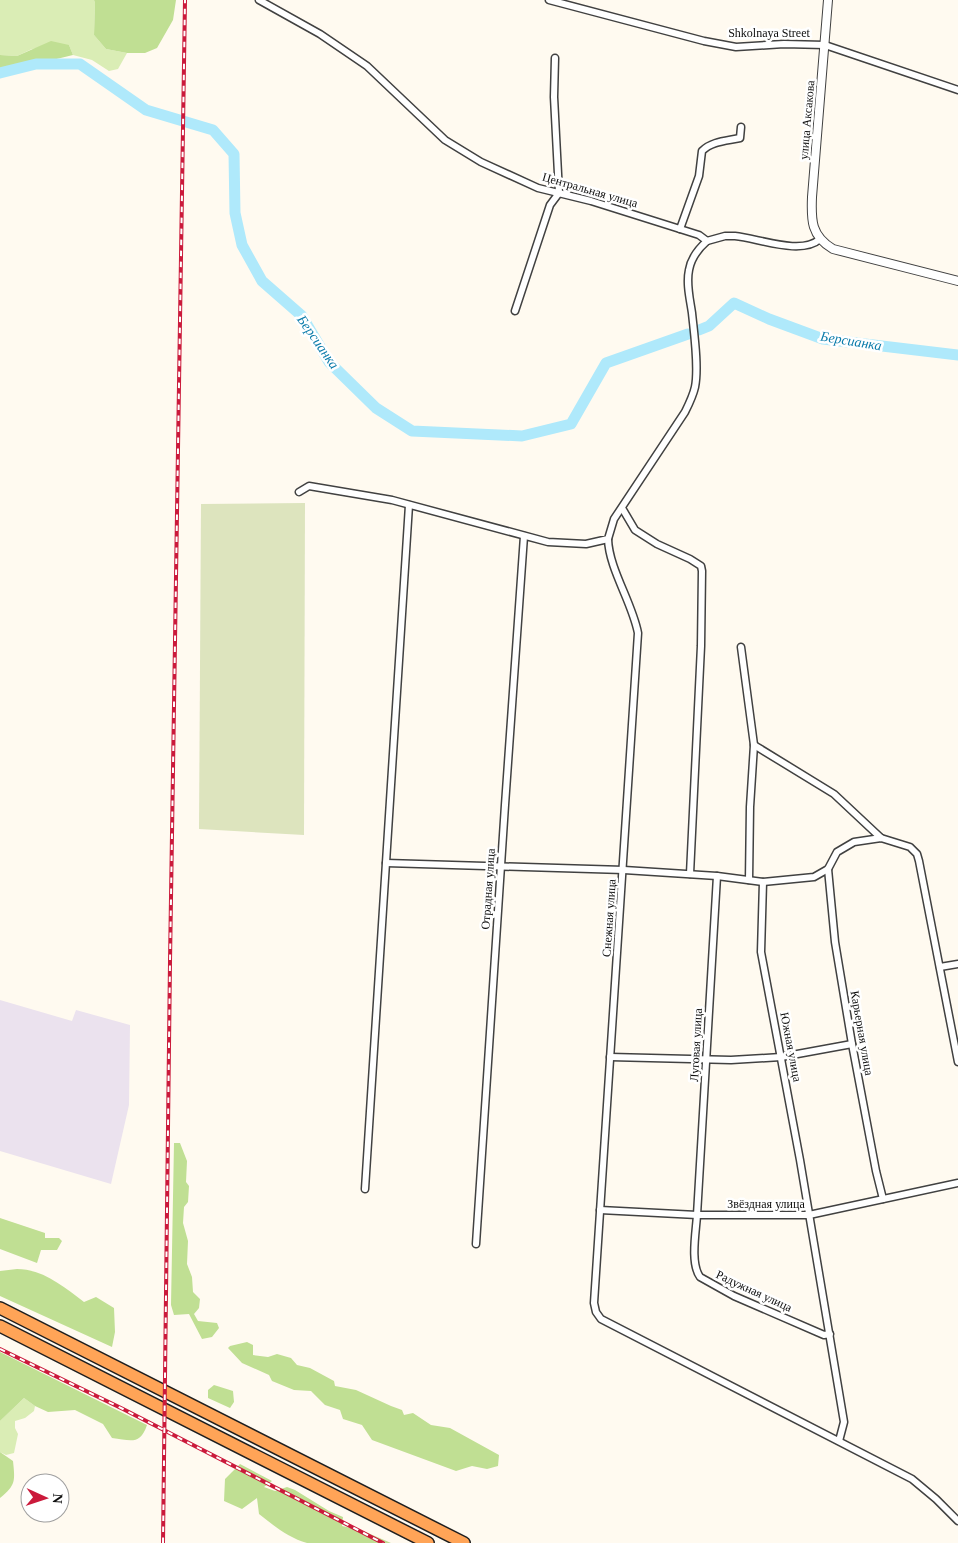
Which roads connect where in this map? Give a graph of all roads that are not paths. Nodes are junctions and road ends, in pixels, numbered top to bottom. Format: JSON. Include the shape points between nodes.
{"nodes":[{"id":1,"x":259,"y":0,"type":"edge"},
{"id":2,"x":549,"y":0,"type":"edge"},
{"id":3,"x":828,"y":0,"type":"edge"},
{"id":4,"x":825,"y":45,"type":"junction"},
{"id":5,"x":555,"y":58,"type":"dead end"},
{"id":6,"x":958,"y":90,"type":"edge"},
{"id":7,"x":741,"y":127,"type":"dead end"},
{"id":8,"x":559,"y":193,"type":"junction"},
{"id":9,"x":680,"y":229,"type":"junction"},
{"id":10,"x":820,"y":239,"type":"junction"},
{"id":11,"x":707,"y":241,"type":"junction"},
{"id":12,"x":958,"y":281,"type":"edge"},
{"id":13,"x":516,"y":311,"type":"dead end"},
{"id":14,"x":299,"y":492,"type":"dead end"},
{"id":15,"x":409,"y":505,"type":"junction"},
{"id":16,"x":622,"y":508,"type":"junction"},
{"id":17,"x":524,"y":536,"type":"junction"},
{"id":18,"x":608,"y":539,"type":"junction"},
{"id":19,"x":741,"y":647,"type":"dead end"},
{"id":20,"x":754,"y":745,"type":"junction"},
{"id":21,"x":882,"y":838,"type":"junction"},
{"id":22,"x":386,"y":863,"type":"junction"},
{"id":23,"x":501,"y":868,"type":"junction"},
{"id":24,"x":828,"y":869,"type":"junction"},
{"id":25,"x":624,"y":870,"type":"junction"},
{"id":26,"x":690,"y":874,"type":"junction"},
{"id":27,"x":717,"y":876,"type":"junction"},
{"id":28,"x":749,"y":880,"type":"junction"},
{"id":29,"x":763,"y":882,"type":"junction"},
{"id":30,"x":958,"y":964,"type":"edge"},
{"id":31,"x":940,"y":967,"type":"junction"},
{"id":32,"x":852,"y":1044,"type":"junction"},
{"id":33,"x":610,"y":1057,"type":"junction"},
{"id":34,"x":781,"y":1057,"type":"junction"},
{"id":35,"x":706,"y":1058,"type":"junction"},
{"id":36,"x":958,"y":1062,"type":"edge"},
{"id":37,"x":958,"y":1183,"type":"edge"},
{"id":38,"x":365,"y":1189,"type":"dead end"},
{"id":39,"x":884,"y":1199,"type":"junction"},
{"id":40,"x":600,"y":1210,"type":"junction"},
{"id":41,"x":697,"y":1215,"type":"junction"},
{"id":42,"x":809,"y":1215,"type":"junction"},
{"id":43,"x":476,"y":1244,"type":"dead end"},
{"id":44,"x":0,"y":1308,"type":"edge"},
{"id":45,"x":0,"y":1326,"type":"edge"},
{"id":46,"x":830,"y":1334,"type":"junction"},
{"id":47,"x":839,"y":1441,"type":"junction"},
{"id":48,"x":958,"y":1521,"type":"edge"},
{"id":49,"x":428,"y":1543,"type":"edge"},
{"id":50,"x":464,"y":1543,"type":"edge"}],
"edges":[{"from":1,"to":8,"type":"street","name":"Центральная улица","via":[[320,34],[367,66],[445,140],[522,181]]},
{"from":2,"to":4,"type":"street","name":"Shkolnaya Street","via":[[736,47]]},
{"from":3,"to":4,"type":"street","name":"улица Аксакова"},
{"from":4,"to":6,"type":"street","name":"Shkolnaya Street"},
{"from":4,"to":10,"type":"street","name":"улица Аксакова","via":[[812,208],[813,226]]},
{"from":5,"to":8,"type":"street"},
{"from":7,"to":9,"type":"street","via":[[740,138],[709,145],[702,151],[698,176]]},
{"from":8,"to":9,"type":"street","name":"Центральная улица"},
{"from":8,"to":13,"type":"street","via":[[550,205]]},
{"from":9,"to":11,"type":"street","name":"Центральная улица"},
{"from":10,"to":11,"type":"street","via":[[815,244],[800,247],[735,236]]},
{"from":10,"to":12,"type":"street","via":[[834,249]]},
{"from":11,"to":16,"type":"street","via":[[698,249],[689,270],[696,374],[692,398]]},
{"from":14,"to":15,"type":"street","via":[[308,486]]},
{"from":15,"to":17,"type":"street"},
{"from":15,"to":22,"type":"street"},
{"from":16,"to":18,"type":"street","via":[[614,519]]},
{"from":16,"to":26,"type":"street","via":[[634,530],[690,559],[702,571]]},
{"from":17,"to":18,"type":"street","via":[[548,542],[586,544]]},
{"from":17,"to":23,"type":"street","name":"Отрадная улица"},
{"from":18,"to":25,"type":"street","name":"Снежная улица","via":[[638,633]]},
{"from":19,"to":20,"type":"street"},
{"from":20,"to":21,"type":"street","via":[[834,794]]},
{"from":20,"to":28,"type":"street"},
{"from":21,"to":24,"type":"street","via":[[854,842],[837,852]]},
{"from":21,"to":31,"type":"street","via":[[910,847],[917,854]]},
{"from":22,"to":23,"type":"street"},
{"from":22,"to":38,"type":"street"},
{"from":23,"to":25,"type":"street"},
{"from":23,"to":43,"type":"street","name":"Отрадная улица"},
{"from":24,"to":29,"type":"street","via":[[814,878]]},
{"from":24,"to":32,"type":"street","name":"Карьерная улица","via":[[835,942]]},
{"from":25,"to":26,"type":"street"},
{"from":25,"to":33,"type":"street","name":"Снежная улица"},
{"from":26,"to":27,"type":"street"},
{"from":27,"to":28,"type":"street"},
{"from":27,"to":35,"type":"street","name":"Луговая улица"},
{"from":28,"to":29,"type":"street"},
{"from":29,"to":34,"type":"street","name":"Южная улица","via":[[761,952]]},
{"from":30,"to":31,"type":"street"},
{"from":31,"to":36,"type":"street"},
{"from":32,"to":34,"type":"street"},
{"from":32,"to":39,"type":"street","name":"Карьерная улица"},
{"from":33,"to":35,"type":"street"},
{"from":33,"to":40,"type":"street","name":"Снежная улица"},
{"from":34,"to":35,"type":"street"},
{"from":34,"to":42,"type":"street","name":"Южная улица"},
{"from":35,"to":41,"type":"street","name":"Луговая улица"},
{"from":37,"to":39,"type":"street","name":"Звёздная улица"},
{"from":39,"to":42,"type":"street","name":"Звёздная улица"},
{"from":40,"to":41,"type":"street","name":"Звёздная улица"},
{"from":40,"to":47,"type":"street","name":"Снежная улица","via":[[594,1303],[601,1319]]},
{"from":41,"to":42,"type":"street","name":"Звёздная улица"},
{"from":41,"to":46,"type":"street","name":"Радужная улица","via":[[695,1263],[700,1277],[734,1296],[824,1335]]},
{"from":42,"to":46,"type":"street","name":"Южная улица"},
{"from":44,"to":50,"type":"highway"},
{"from":45,"to":49,"type":"highway"},
{"from":46,"to":47,"type":"street","name":"Южная улица","via":[[844,1422]]},
{"from":47,"to":48,"type":"street","via":[[912,1479]]}]}
